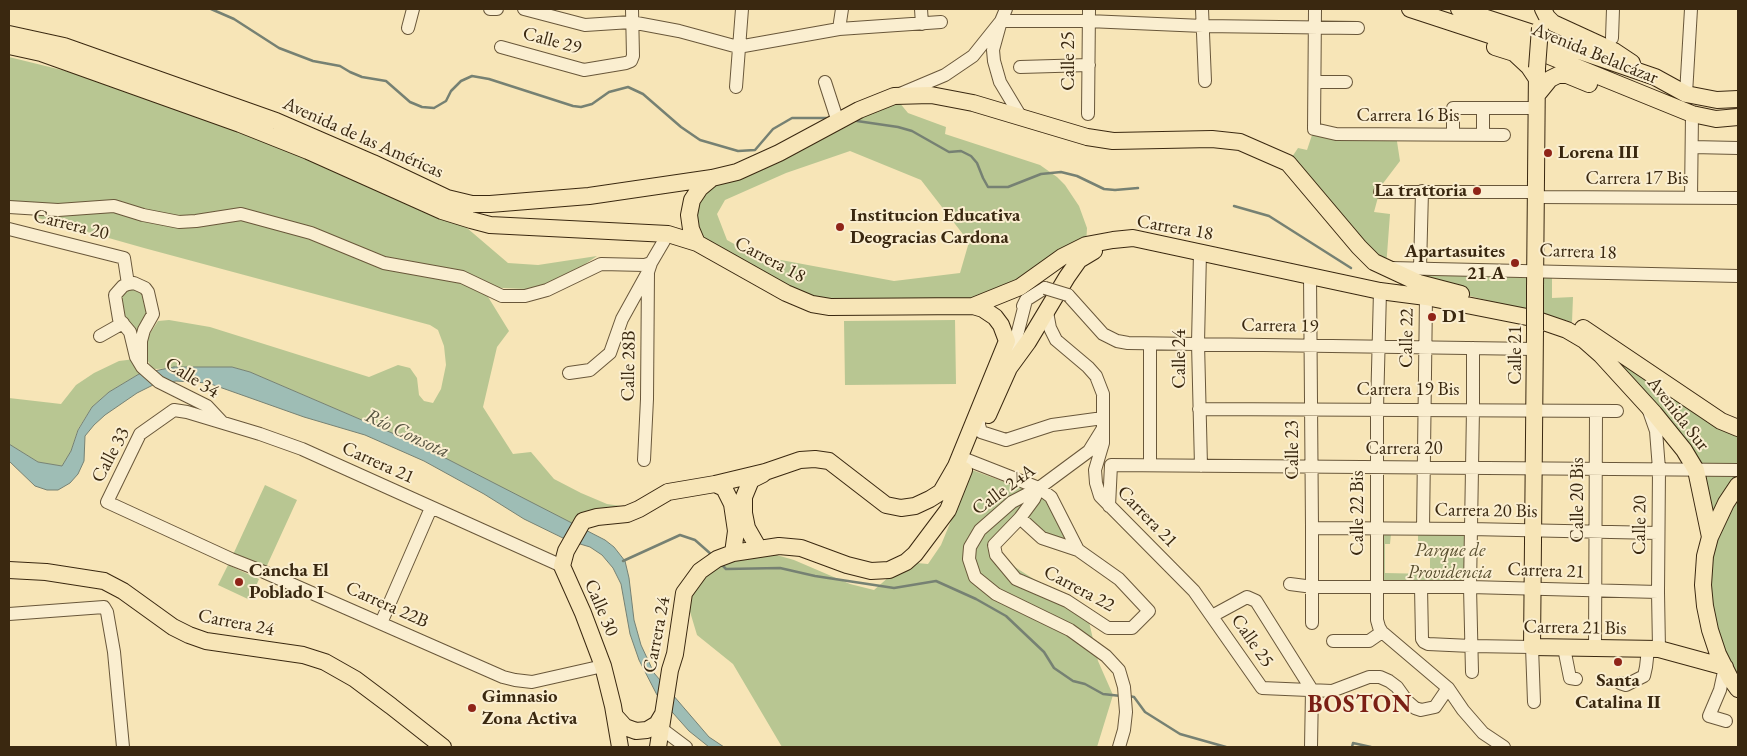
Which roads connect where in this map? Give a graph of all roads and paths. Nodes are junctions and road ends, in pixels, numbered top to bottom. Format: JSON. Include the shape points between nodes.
{"nodes":[{"id":1,"x":413,"y":9,"type":"edge"},
{"id":2,"x":490,"y":9,"type":"edge"},
{"id":3,"x":497,"y":9,"type":"edge"},
{"id":4,"x":524,"y":9,"type":"edge"},
{"id":5,"x":632,"y":9,"type":"edge"},
{"id":6,"x":742,"y":9,"type":"edge"},
{"id":7,"x":842,"y":9,"type":"edge"},
{"id":8,"x":922,"y":9,"type":"edge"},
{"id":9,"x":1006,"y":9,"type":"edge"},
{"id":10,"x":1202,"y":9,"type":"edge"},
{"id":11,"x":1315,"y":9,"type":"edge"},
{"id":12,"x":1395,"y":9,"type":"edge"},
{"id":13,"x":1410,"y":9,"type":"edge"},
{"id":14,"x":1458,"y":9,"type":"edge"},
{"id":15,"x":1541,"y":9,"type":"edge"},
{"id":16,"x":1613,"y":9,"type":"edge"},
{"id":17,"x":1691,"y":9,"type":"edge"},
{"id":18,"x":1088,"y":15,"type":"edge"},
{"id":19,"x":1001,"y":21,"type":"junction"},
{"id":20,"x":631,"y":22,"type":"junction"},
{"id":21,"x":941,"y":22,"type":"dead end"},
{"id":22,"x":922,"y":24,"type":"junction"},
{"id":23,"x":1203,"y":26,"type":"junction"},
{"id":24,"x":408,"y":28,"type":"dead end"},
{"id":25,"x":1314,"y":28,"type":"junction"},
{"id":26,"x":1358,"y":28,"type":"dead end"},
{"id":27,"x":839,"y":29,"type":"junction"},
{"id":28,"x":9,"y":34,"type":"edge"},
{"id":29,"x":1612,"y":38,"type":"dead end"},
{"id":30,"x":9,"y":46,"type":"edge"},
{"id":31,"x":501,"y":47,"type":"dead end"},
{"id":32,"x":738,"y":47,"type":"junction"},
{"id":33,"x":1089,"y":65,"type":"junction"},
{"id":34,"x":1020,"y":67,"type":"dead end"},
{"id":35,"x":1655,"y":77,"type":"junction"},
{"id":36,"x":825,"y":82,"type":"dead end"},
{"id":37,"x":1204,"y":82,"type":"dead end"},
{"id":38,"x":1315,"y":82,"type":"junction"},
{"id":39,"x":1346,"y":82,"type":"dead end"},
{"id":40,"x":736,"y":87,"type":"dead end"},
{"id":41,"x":1537,"y":87,"type":"junction"},
{"id":42,"x":1686,"y":94,"type":"junction"},
{"id":43,"x":894,"y":96,"type":"junction"},
{"id":44,"x":1652,"y":98,"type":"junction"},
{"id":45,"x":1738,"y":99,"type":"edge"},
{"id":46,"x":1483,"y":108,"type":"junction"},
{"id":47,"x":1088,"y":114,"type":"dead end"},
{"id":48,"x":1692,"y":114,"type":"junction"},
{"id":49,"x":1021,"y":117,"type":"junction"},
{"id":50,"x":1738,"y":117,"type":"edge"},
{"id":51,"x":838,"y":122,"type":"junction"},
{"id":52,"x":1453,"y":135,"type":"junction"},
{"id":53,"x":1483,"y":135,"type":"junction"},
{"id":54,"x":1504,"y":135,"type":"dead end"},
{"id":55,"x":1692,"y":147,"type":"junction"},
{"id":56,"x":1738,"y":148,"type":"edge"},
{"id":57,"x":712,"y":178,"type":"junction"},
{"id":58,"x":1422,"y":191,"type":"junction"},
{"id":59,"x":1380,"y":192,"type":"dead end"},
{"id":60,"x":1536,"y":195,"type":"junction"},
{"id":61,"x":1691,"y":198,"type":"junction"},
{"id":62,"x":1738,"y":198,"type":"edge"},
{"id":63,"x":9,"y":207,"type":"edge"},
{"id":64,"x":9,"y":229,"type":"edge"},
{"id":65,"x":668,"y":234,"type":"junction"},
{"id":66,"x":1113,"y":240,"type":"junction"},
{"id":67,"x":697,"y":243,"type":"junction"},
{"id":68,"x":1200,"y":252,"type":"junction"},
{"id":69,"x":1380,"y":265,"type":"junction"},
{"id":70,"x":650,"y":268,"type":"junction"},
{"id":71,"x":1420,"y":268,"type":"junction"},
{"id":72,"x":1536,"y":270,"type":"junction"},
{"id":73,"x":1310,"y":276,"type":"junction"},
{"id":74,"x":1738,"y":276,"type":"edge"},
{"id":75,"x":128,"y":284,"type":"junction"},
{"id":76,"x":1361,"y":287,"type":"junction"},
{"id":77,"x":1380,"y":291,"type":"junction"},
{"id":78,"x":1426,"y":297,"type":"junction"},
{"id":79,"x":1026,"y":300,"type":"junction"},
{"id":80,"x":974,"y":306,"type":"junction"},
{"id":81,"x":1047,"y":312,"type":"junction"},
{"id":82,"x":127,"y":327,"type":"junction"},
{"id":83,"x":144,"y":330,"type":"junction"},
{"id":84,"x":100,"y":336,"type":"dead end"},
{"id":85,"x":1007,"y":341,"type":"junction"},
{"id":86,"x":1198,"y":343,"type":"junction"},
{"id":87,"x":1150,"y":344,"type":"junction"},
{"id":88,"x":1311,"y":346,"type":"junction"},
{"id":89,"x":1378,"y":346,"type":"junction"},
{"id":90,"x":1426,"y":347,"type":"junction"},
{"id":91,"x":1472,"y":348,"type":"junction"},
{"id":92,"x":1536,"y":349,"type":"junction"},
{"id":93,"x":1601,"y":355,"type":"joint"},
{"id":94,"x":142,"y":365,"type":"junction"},
{"id":95,"x":1009,"y":368,"type":"junction"},
{"id":96,"x":569,"y":372,"type":"dead end"},
{"id":97,"x":1646,"y":403,"type":"junction"},
{"id":98,"x":979,"y":408,"type":"junction"},
{"id":99,"x":1200,"y":408,"type":"junction"},
{"id":100,"x":1311,"y":409,"type":"junction"},
{"id":101,"x":1377,"y":409,"type":"junction"},
{"id":102,"x":1425,"y":409,"type":"junction"},
{"id":103,"x":1473,"y":409,"type":"junction"},
{"id":104,"x":174,"y":410,"type":"joint"},
{"id":105,"x":1536,"y":411,"type":"junction"},
{"id":106,"x":1596,"y":411,"type":"junction"},
{"id":107,"x":1617,"y":411,"type":"dead end"},
{"id":108,"x":222,"y":423,"type":"junction"},
{"id":109,"x":1103,"y":423,"type":"junction"},
{"id":110,"x":1738,"y":428,"type":"edge"},
{"id":111,"x":981,"y":432,"type":"junction"},
{"id":112,"x":964,"y":459,"type":"junction"},
{"id":113,"x":644,"y":460,"type":"dead end"},
{"id":114,"x":1150,"y":466,"type":"junction"},
{"id":115,"x":1201,"y":466,"type":"junction"},
{"id":116,"x":1311,"y":467,"type":"junction"},
{"id":117,"x":1377,"y":467,"type":"junction"},
{"id":118,"x":1425,"y":468,"type":"junction"},
{"id":119,"x":1473,"y":468,"type":"junction"},
{"id":120,"x":1535,"y":468,"type":"junction"},
{"id":121,"x":1597,"y":468,"type":"junction"},
{"id":122,"x":1659,"y":469,"type":"junction"},
{"id":123,"x":1696,"y":470,"type":"junction"},
{"id":124,"x":1738,"y":470,"type":"edge"},
{"id":125,"x":765,"y":472,"type":"junction"},
{"id":126,"x":715,"y":484,"type":"junction"},
{"id":127,"x":1738,"y":485,"type":"edge"},
{"id":128,"x":1039,"y":488,"type":"junction"},
{"id":129,"x":107,"y":502,"type":"joint"},
{"id":130,"x":1109,"y":506,"type":"junction"},
{"id":131,"x":431,"y":508,"type":"junction"},
{"id":132,"x":1020,"y":518,"type":"junction"},
{"id":133,"x":1312,"y":528,"type":"junction"},
{"id":134,"x":1376,"y":528,"type":"junction"},
{"id":135,"x":1423,"y":529,"type":"junction"},
{"id":136,"x":1470,"y":529,"type":"junction"},
{"id":137,"x":1534,"y":530,"type":"junction"},
{"id":138,"x":1596,"y":532,"type":"junction"},
{"id":139,"x":1658,"y":533,"type":"junction"},
{"id":140,"x":1710,"y":537,"type":"junction"},
{"id":141,"x":760,"y":549,"type":"junction"},
{"id":142,"x":1078,"y":550,"type":"junction"},
{"id":143,"x":733,"y":553,"type":"junction"},
{"id":144,"x":564,"y":558,"type":"junction"},
{"id":145,"x":9,"y":570,"type":"edge"},
{"id":146,"x":1290,"y":584,"type":"dead end"},
{"id":147,"x":1376,"y":586,"type":"junction"},
{"id":148,"x":1313,"y":587,"type":"junction"},
{"id":149,"x":1421,"y":587,"type":"junction"},
{"id":150,"x":1470,"y":587,"type":"junction"},
{"id":151,"x":1533,"y":590,"type":"junction"},
{"id":152,"x":1596,"y":591,"type":"junction"},
{"id":153,"x":1658,"y":592,"type":"junction"},
{"id":154,"x":9,"y":614,"type":"edge"},
{"id":155,"x":1212,"y":616,"type":"junction"},
{"id":156,"x":381,"y":623,"type":"junction"},
{"id":157,"x":1312,"y":623,"type":"dead end"},
{"id":158,"x":1382,"y":632,"type":"junction"},
{"id":159,"x":1333,"y":641,"type":"dead end"},
{"id":160,"x":1471,"y":646,"type":"junction"},
{"id":161,"x":1532,"y":647,"type":"junction"},
{"id":162,"x":1564,"y":648,"type":"junction"},
{"id":163,"x":1595,"y":648,"type":"junction"},
{"id":164,"x":1654,"y":649,"type":"junction"},
{"id":165,"x":603,"y":666,"type":"junction"},
{"id":166,"x":1724,"y":667,"type":"junction"},
{"id":167,"x":1472,"y":672,"type":"dead end"},
{"id":168,"x":1576,"y":679,"type":"dead end"},
{"id":169,"x":1620,"y":683,"type":"dead end"},
{"id":170,"x":1448,"y":688,"type":"junction"},
{"id":171,"x":1738,"y":689,"type":"edge"},
{"id":172,"x":1312,"y":690,"type":"junction"},
{"id":173,"x":1534,"y":702,"type":"dead end"},
{"id":174,"x":615,"y":716,"type":"junction"},
{"id":175,"x":662,"y":721,"type":"junction"},
{"id":176,"x":1726,"y":721,"type":"dead end"},
{"id":177,"x":123,"y":747,"type":"edge"},
{"id":178,"x":443,"y":747,"type":"edge"},
{"id":179,"x":620,"y":747,"type":"edge"},
{"id":180,"x":625,"y":747,"type":"edge"},
{"id":181,"x":653,"y":747,"type":"edge"},
{"id":182,"x":658,"y":747,"type":"edge"},
{"id":183,"x":686,"y":747,"type":"edge"},
{"id":184,"x":1119,"y":747,"type":"edge"},
{"id":185,"x":1311,"y":747,"type":"edge"},
{"id":186,"x":1504,"y":747,"type":"edge"}],
"edges":[{"from":1,"to":24,"type":"street"},
{"from":2,"to":3,"type":"street"},
{"from":4,"to":20,"type":"street","via":[[585,25]]},
{"from":5,"to":20,"type":"street","name":"Calle 29"},
{"from":6,"to":32,"type":"street"},
{"from":7,"to":27,"type":"street"},
{"from":8,"to":22,"type":"street"},
{"from":9,"to":19,"type":"street"},
{"from":10,"to":23,"type":"street"},
{"from":11,"to":25,"type":"street"},
{"from":12,"to":41,"type":"main road","via":[[1514,53],[1529,67]]},
{"from":13,"to":44,"type":"main road","name":"Avenida Belalcázar","via":[[1532,48]]},
{"from":14,"to":35,"type":"main road","name":"Avenida Belalcázar"},
{"from":15,"to":35,"type":"main road","via":[[1553,23],[1614,50]]},
{"from":15,"to":41,"type":"main road","name":"Calle 21","bridge":true},
{"from":16,"to":29,"type":"street"},
{"from":17,"to":42,"type":"street"},
{"from":18,"to":19,"type":"street"},
{"from":18,"to":23,"type":"street"},
{"from":18,"to":33,"type":"street","name":"Calle 25"},
{"from":19,"to":43,"type":"street","via":[[972,56],[945,75]]},
{"from":19,"to":49,"type":"street","via":[[993,50],[996,72]]},
{"from":20,"to":31,"type":"street","name":"Calle 29","via":[[634,56],[626,63],[584,70]]},
{"from":20,"to":32,"type":"street"},
{"from":21,"to":22,"type":"street"},
{"from":22,"to":27,"type":"street"},
{"from":23,"to":25,"type":"street"},
{"from":23,"to":37,"type":"street"},
{"from":25,"to":26,"type":"street"},
{"from":25,"to":38,"type":"street"},
{"from":27,"to":32,"type":"street"},
{"from":28,"to":57,"type":"main road","name":"Avenida de las Américas","via":[[64,46],[276,121],[447,198],[472,204],[589,196]]},
{"from":30,"to":65,"type":"main road","name":"Avenida de las Américas","via":[[49,56],[240,124],[442,211],[471,220],[490,225]]},
{"from":32,"to":40,"type":"street"},
{"from":33,"to":34,"type":"street"},
{"from":33,"to":47,"type":"street","name":"Calle 25"},
{"from":35,"to":42,"type":"main road","name":"Avenida Belalcázar"},
{"from":36,"to":51,"type":"street"},
{"from":38,"to":39,"type":"street"},
{"from":38,"to":52,"type":"street","name":"Carrera 16 Bis","via":[[1314,129],[1336,134]]},
{"from":41,"to":44,"type":"main road","via":[[1558,74],[1617,95]]},
{"from":41,"to":46,"type":"street"},
{"from":41,"to":60,"type":"main road","name":"Calle 21"},
{"from":42,"to":45,"type":"main road","name":"Avenida Belalcázar","via":[[1717,100]]},
{"from":43,"to":49,"type":"main road","via":[[931,95]]},
{"from":43,"to":51,"type":"main road"},
{"from":44,"to":48,"type":"main road","name":"Avenida Belalcázar"},
{"from":46,"to":52,"type":"street","via":[[1453,108]]},
{"from":46,"to":53,"type":"street"},
{"from":48,"to":50,"type":"main road","name":"Avenida Belalcázar","via":[[1716,119]]},
{"from":48,"to":55,"type":"street"},
{"from":49,"to":69,"type":"main road","via":[[1087,137],[1113,140],[1212,139],[1240,142],[1257,148],[1288,163],[1358,247]]},
{"from":51,"to":57,"type":"main road","via":[[779,154]]},
{"from":52,"to":53,"type":"street","name":"Carrera 16 Bis"},
{"from":53,"to":54,"type":"street","name":"Carrera 16 Bis"},
{"from":55,"to":56,"type":"street"},
{"from":55,"to":61,"type":"street"},
{"from":57,"to":67,"type":"main road","via":[[700,188],[690,208],[690,230]]},
{"from":58,"to":59,"type":"street","name":"Carrera 17 Bis"},
{"from":58,"to":60,"type":"street","name":"Carrera 17 Bis"},
{"from":58,"to":71,"type":"street"},
{"from":60,"to":61,"type":"street","name":"Carrera 17 Bis"},
{"from":60,"to":72,"type":"main road","name":"Calle 21"},
{"from":61,"to":62,"type":"street","name":"Carrera 17 Bis"},
{"from":63,"to":70,"type":"street","via":[[58,210],[114,206],[179,222],[241,214],[311,233],[384,263],[462,277],[502,296],[525,296],[547,290],[601,264],[645,265]]},
{"from":64,"to":75,"type":"street","name":"Carrera 20","via":[[124,258]]},
{"from":65,"to":67,"type":"main road","name":"Carrera 18"},
{"from":65,"to":70,"type":"street","name":"Calle 28B"},
{"from":66,"to":68,"type":"main road","name":"Carrera 18","via":[[1133,238]]},
{"from":66,"to":80,"type":"main road","name":"Carrera 18","via":[[1086,245],[1062,257],[1020,288]]},
{"from":66,"to":81,"type":"main road","via":[[1079,260]]},
{"from":67,"to":80,"type":"main road","name":"Carrera 18","via":[[812,304],[840,308]]},
{"from":68,"to":73,"type":"main road","name":"Carrera 18"},
{"from":68,"to":86,"type":"street","name":"Calle 24"},
{"from":69,"to":71,"type":"street","name":"Carrera 18"},
{"from":69,"to":76,"type":"main road","via":[[1373,278]]},
{"from":69,"to":110,"type":"main road","name":"Avenida Sur","via":[[1419,283],[1572,322],[1722,421]]},
{"from":70,"to":96,"type":"street","name":"Calle 28B","via":[[622,319],[610,353],[590,370]]},
{"from":70,"to":113,"type":"street","name":"Calle 28B"},
{"from":71,"to":72,"type":"street","name":"Carrera 18"},
{"from":72,"to":74,"type":"street","name":"Carrera 18"},
{"from":72,"to":92,"type":"main road","name":"Calle 21","bridge":true},
{"from":73,"to":76,"type":"main road","name":"Carrera 18"},
{"from":73,"to":88,"type":"street","name":"Calle 23"},
{"from":75,"to":82,"type":"street","name":"Calle 34","via":[[115,295],[119,319]]},
{"from":75,"to":83,"type":"street","name":"Calle 34","via":[[145,288],[148,292],[154,314]]},
{"from":76,"to":77,"type":"main road","name":"Carrera 18"},
{"from":77,"to":78,"type":"main road","name":"Carrera 18"},
{"from":77,"to":89,"type":"street","name":"Calle 22 Bis"},
{"from":78,"to":90,"type":"street","name":"Calle 22"},
{"from":78,"to":93,"type":"main road","name":"Carrera 18","via":[[1532,318],[1567,330]]},
{"from":79,"to":85,"type":"street"},
{"from":79,"to":87,"type":"street","name":"Carrera 19","bridge":true,"via":[[1041,290],[1068,295],[1104,334],[1117,341]]},
{"from":79,"to":95,"type":"street"},
{"from":80,"to":85,"type":"main road","via":[[995,317]]},
{"from":81,"to":95,"type":"main road"},
{"from":81,"to":109,"type":"street","via":[[1056,340],[1096,376],[1103,394]]},
{"from":82,"to":83,"type":"street"},
{"from":82,"to":84,"type":"street"},
{"from":82,"to":94,"type":"street","name":"Calle 34","via":[[136,357]]},
{"from":83,"to":94,"type":"street","name":"Calle 34"},
{"from":85,"to":98,"type":"main road"},
{"from":86,"to":87,"type":"street","name":"Carrera 19"},
{"from":86,"to":88,"type":"street","name":"Carrera 19"},
{"from":86,"to":99,"type":"street","name":"Calle 24"},
{"from":87,"to":114,"type":"street"},
{"from":88,"to":89,"type":"street","name":"Carrera 19"},
{"from":88,"to":100,"type":"street","name":"Calle 23"},
{"from":89,"to":90,"type":"street","name":"Carrera 19"},
{"from":89,"to":101,"type":"street","name":"Calle 22 Bis"},
{"from":90,"to":91,"type":"street","name":"Carrera 19"},
{"from":90,"to":102,"type":"street","name":"Calle 22"},
{"from":91,"to":92,"type":"street","name":"Carrera 19"},
{"from":91,"to":103,"type":"street"},
{"from":92,"to":105,"type":"main road","name":"Calle 21"},
{"from":93,"to":97,"type":"main road","name":"Avenida Sur"},
{"from":94,"to":108,"type":"street","name":"Calle 34","via":[[150,376],[207,406]]},
{"from":95,"to":111,"type":"main road"},
{"from":97,"to":122,"type":"street","name":"Calle 20","via":[[1656,431]]},
{"from":97,"to":123,"type":"main road","name":"Avenida Sur"},
{"from":98,"to":111,"type":"street"},
{"from":98,"to":112,"type":"main road"},
{"from":99,"to":100,"type":"street","name":"Carrera 19 Bis"},
{"from":99,"to":115,"type":"street","name":"Calle 24"},
{"from":100,"to":101,"type":"street","name":"Carrera 19 Bis"},
{"from":100,"to":116,"type":"street","name":"Calle 23"},
{"from":101,"to":102,"type":"street","name":"Carrera 19 Bis"},
{"from":101,"to":117,"type":"street","name":"Calle 22 Bis"},
{"from":102,"to":103,"type":"street","name":"Carrera 19 Bis"},
{"from":102,"to":118,"type":"street","name":"Calle 22"},
{"from":103,"to":105,"type":"street","name":"Carrera 19 Bis"},
{"from":103,"to":119,"type":"street"},
{"from":104,"to":108,"type":"street","name":"Carrera 21"},
{"from":104,"to":129,"type":"street","name":"Calle 33","via":[[140,434]]},
{"from":105,"to":106,"type":"street","name":"Carrera 19 Bis"},
{"from":105,"to":120,"type":"main road","name":"Calle 21"},
{"from":106,"to":107,"type":"street","name":"Carrera 19 Bis"},
{"from":106,"to":121,"type":"street","name":"Calle 20 Bis"},
{"from":108,"to":131,"type":"street","name":"Carrera 21","via":[[302,450]]},
{"from":109,"to":111,"type":"street","via":[[1052,425],[1006,440]]},
{"from":109,"to":128,"type":"street","name":"Calle 24A","via":[[1089,451]]},
{"from":109,"to":130,"type":"street","name":"Carrera 21","via":[[1103,443],[1095,470],[1100,496]]},
{"from":111,"to":112,"type":"main road"},
{"from":112,"to":125,"type":"main road","via":[[941,492],[915,506],[901,508],[881,502],[829,461],[800,460]]},
{"from":112,"to":128,"type":"street"},
{"from":112,"to":141,"type":"main road","name":"Carrera 24","via":[[948,510],[916,554],[889,570],[855,567],[801,548],[779,546]]},
{"from":114,"to":115,"type":"street","name":"Carrera 20"},
{"from":114,"to":130,"type":"street","name":"Carrera 20","via":[[1111,465]]},
{"from":115,"to":116,"type":"street","name":"Carrera 20"},
{"from":116,"to":117,"type":"street","name":"Carrera 20"},
{"from":116,"to":133,"type":"street","name":"Calle 23"},
{"from":117,"to":118,"type":"street","name":"Carrera 20"},
{"from":117,"to":134,"type":"street","name":"Calle 22 Bis"},
{"from":118,"to":119,"type":"street","name":"Carrera 20"},
{"from":118,"to":135,"type":"street","name":"Calle 22"},
{"from":119,"to":120,"type":"street","name":"Carrera 20"},
{"from":119,"to":136,"type":"street"},
{"from":120,"to":121,"type":"street","name":"Carrera 20"},
{"from":120,"to":137,"type":"main road","name":"Calle 21"},
{"from":121,"to":122,"type":"street","name":"Carrera 20"},
{"from":121,"to":138,"type":"street","name":"Calle 20 Bis"},
{"from":122,"to":123,"type":"street","name":"Carrera 20"},
{"from":122,"to":139,"type":"street","name":"Calle 20"},
{"from":123,"to":124,"type":"street","name":"Carrera 20"},
{"from":123,"to":140,"type":"main road","name":"Avenida Sur"},
{"from":125,"to":126,"type":"main road"},
{"from":125,"to":141,"type":"main road","via":[[751,480],[744,496],[747,528]]},
{"from":126,"to":143,"type":"main road","via":[[724,488],[732,504],[736,531]]},
{"from":126,"to":144,"type":"main road","via":[[668,492],[627,514],[583,521]]},
{"from":127,"to":140,"type":"main road"},
{"from":128,"to":132,"type":"street"},
{"from":128,"to":142,"type":"street","via":[[1051,497]]},
{"from":128,"to":184,"type":"street","name":"Calle 24A","via":[[1012,502],[980,530],[970,547],[972,571],[996,594],[1070,630],[1106,656],[1119,670],[1126,712]]},
{"from":129,"to":156,"type":"street","name":"Carrera 22B"},
{"from":130,"to":155,"type":"street","name":"Carrera 21","via":[[1194,590]]},
{"from":131,"to":144,"type":"street","name":"Carrera 21"},
{"from":131,"to":156,"type":"street"},
{"from":132,"to":142,"type":"street","via":[[1042,538]]},
{"from":132,"to":142,"type":"street","name":"Carrera 22","via":[[994,545],[996,555],[1016,579],[1068,600],[1108,628],[1132,628],[1149,610],[1119,579]]},
{"from":133,"to":134,"type":"street","name":"Carrera 20 Bis"},
{"from":133,"to":148,"type":"street","name":"Calle 23"},
{"from":134,"to":135,"type":"street","name":"Carrera 20 Bis"},
{"from":134,"to":147,"type":"street","name":"Calle 22 Bis"},
{"from":135,"to":136,"type":"street","name":"Carrera 20 Bis"},
{"from":136,"to":137,"type":"street","name":"Carrera 20 Bis"},
{"from":136,"to":150,"type":"street"},
{"from":137,"to":138,"type":"street","name":"Carrera 20 Bis"},
{"from":137,"to":151,"type":"main road","name":"Calle 21"},
{"from":138,"to":139,"type":"street","name":"Carrera 20 Bis"},
{"from":138,"to":152,"type":"street","name":"Calle 20 Bis"},
{"from":139,"to":153,"type":"street","name":"Calle 20"},
{"from":140,"to":166,"type":"main road","via":[[1705,556],[1705,606]]},
{"from":141,"to":143,"type":"main road","name":"Carrera 24"},
{"from":143,"to":175,"type":"main road","name":"Carrera 24","via":[[700,571],[684,593]]},
{"from":144,"to":165,"type":"main road","name":"Calle 30"},
{"from":145,"to":178,"type":"main road","name":"Carrera 24","via":[[104,581],[189,635],[302,655],[324,662],[355,679]]},
{"from":146,"to":148,"type":"street","name":"Carrera 21"},
{"from":147,"to":148,"type":"street","name":"Carrera 21"},
{"from":147,"to":149,"type":"street","name":"Carrera 21"},
{"from":147,"to":158,"type":"street","name":"Calle 22 Bis","via":[[1377,620]]},
{"from":148,"to":157,"type":"street","name":"Calle 23"},
{"from":149,"to":150,"type":"street","name":"Carrera 21"},
{"from":149,"to":160,"type":"street","name":"Carrera 21 Bis","via":[[1424,642]]},
{"from":150,"to":151,"type":"street","name":"Carrera 21"},
{"from":150,"to":160,"type":"street"},
{"from":151,"to":152,"type":"street","name":"Carrera 21"},
{"from":151,"to":161,"type":"main road","name":"Calle 21"},
{"from":152,"to":153,"type":"street","name":"Carrera 21"},
{"from":152,"to":163,"type":"street","name":"Calle 20 Bis"},
{"from":153,"to":164,"type":"street","name":"Calle 20"},
{"from":154,"to":177,"type":"street","via":[[104,607],[114,652]]},
{"from":155,"to":172,"type":"street","name":"Calle 25","via":[[1262,688]]},
{"from":155,"to":172,"type":"street","via":[[1247,596],[1256,601]]},
{"from":156,"to":165,"type":"street","name":"Carrera 22B","via":[[515,680],[536,682]]},
{"from":158,"to":159,"type":"street","via":[[1369,641]]},
{"from":158,"to":170,"type":"street"},
{"from":160,"to":161,"type":"street","name":"Carrera 21 Bis"},
{"from":160,"to":167,"type":"street"},
{"from":161,"to":162,"type":"main road","name":"Carrera 21 Bis"},
{"from":161,"to":173,"type":"street","name":"Calle 21"},
{"from":162,"to":163,"type":"main road","name":"Carrera 21 Bis"},
{"from":162,"to":168,"type":"street","via":[[1570,678]]},
{"from":163,"to":164,"type":"main road","name":"Carrera 21 Bis"},
{"from":164,"to":166,"type":"main road","name":"Carrera 21 Bis"},
{"from":164,"to":169,"type":"street","name":"Calle 20","via":[[1644,676],[1626,684]]},
{"from":165,"to":174,"type":"main road"},
{"from":166,"to":171,"type":"main road"},
{"from":166,"to":176,"type":"street","via":[[1720,690],[1709,716]]},
{"from":170,"to":172,"type":"street","via":[[1435,707],[1422,710],[1407,701],[1398,687],[1380,677],[1368,677],[1332,691]]},
{"from":170,"to":186,"type":"street","via":[[1483,733]]},
{"from":172,"to":185,"type":"street"},
{"from":174,"to":175,"type":"main road","via":[[625,727],[636,731],[647,730]]},
{"from":174,"to":179,"type":"main road"},
{"from":175,"to":182,"type":"main road","name":"Carrera 24"},
{"from":175,"to":183,"type":"street"},
{"from":180,"to":181,"type":"main road","via":[[636,738],[649,742]]}]}
